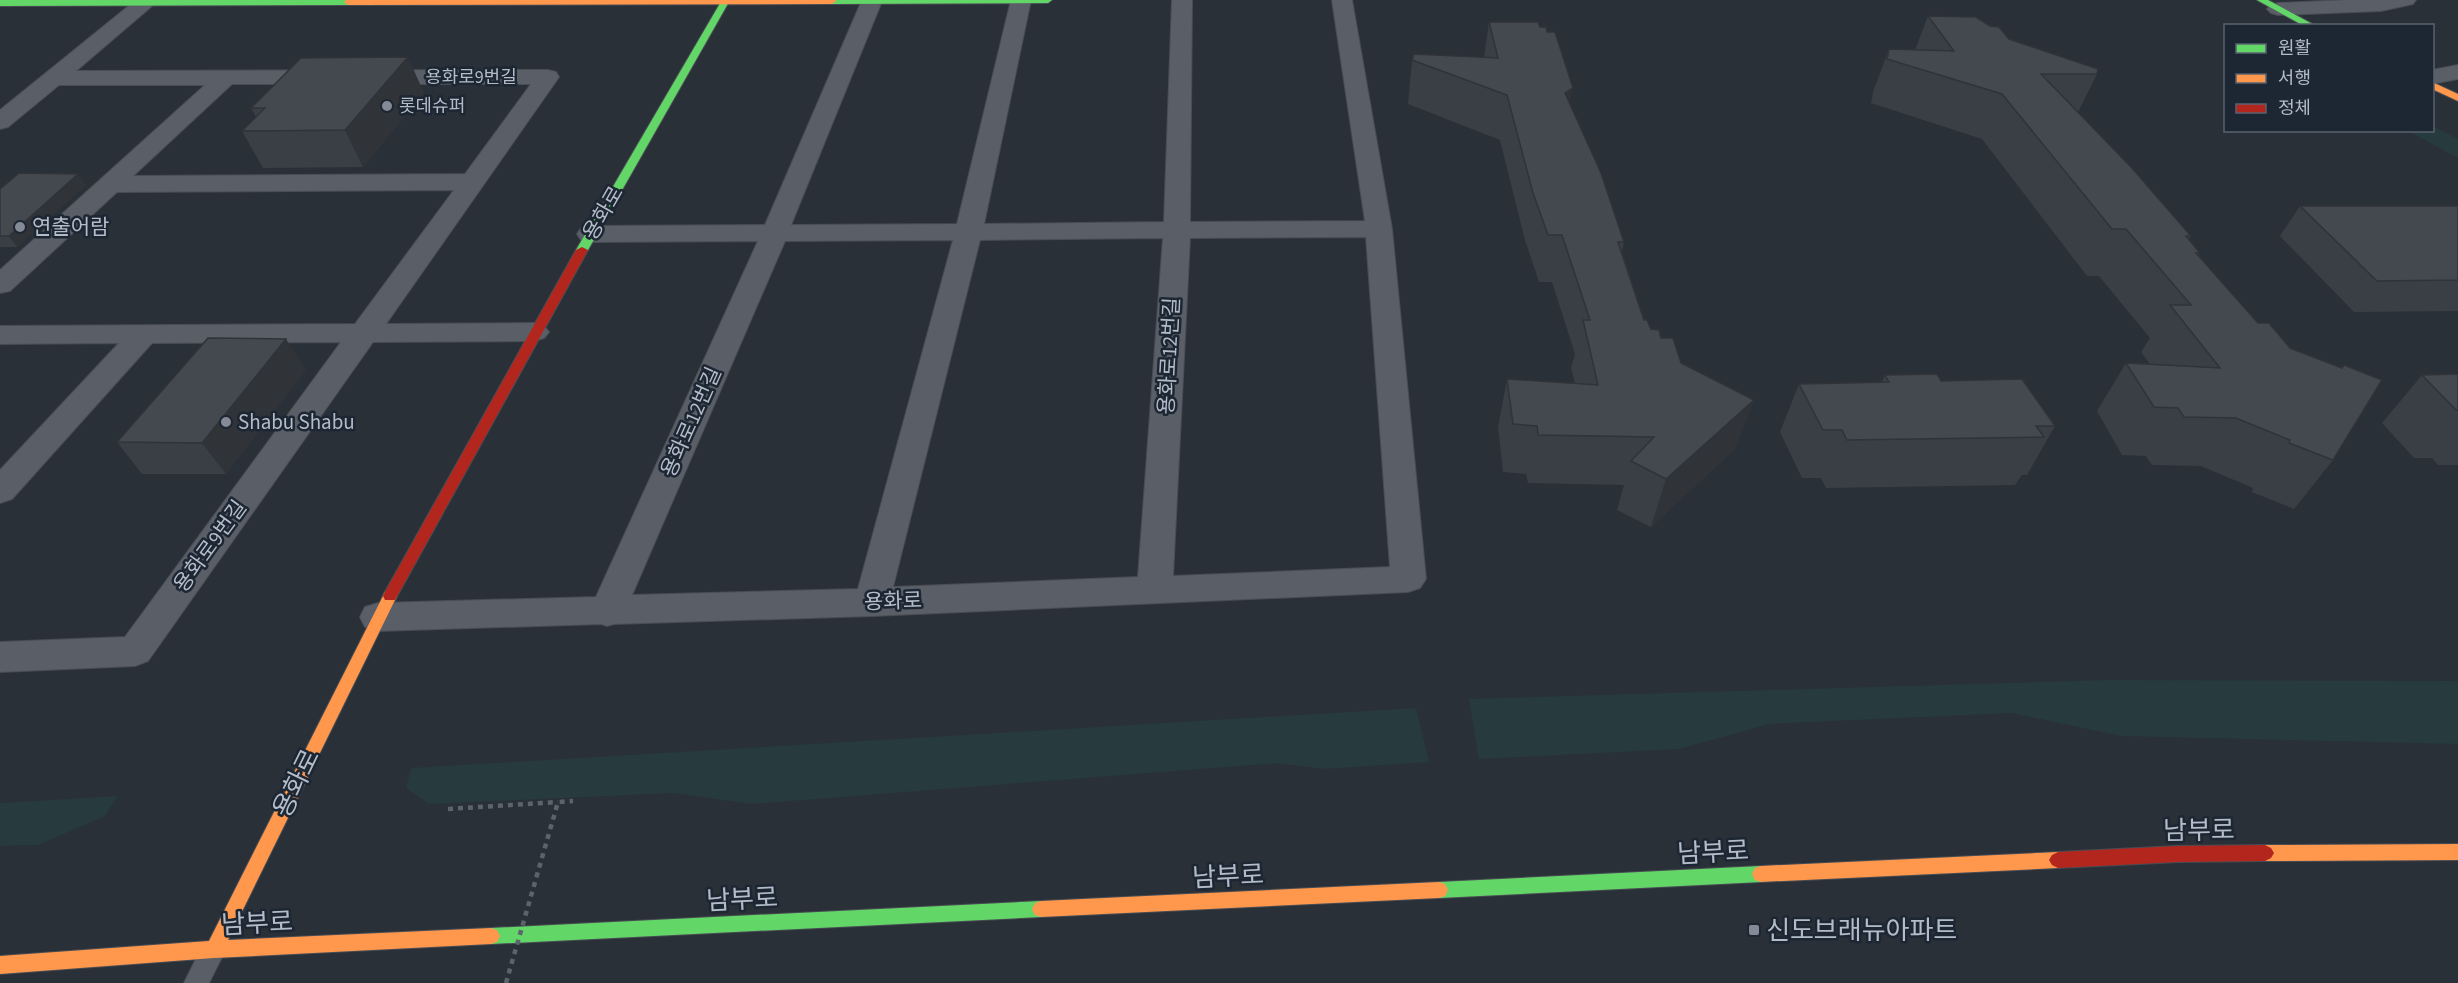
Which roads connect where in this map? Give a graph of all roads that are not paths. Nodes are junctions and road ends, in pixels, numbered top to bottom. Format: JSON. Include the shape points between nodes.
{"nodes":[{"id":1,"x":1021,"y":0,"type":"edge"},
{"id":2,"x":1048,"y":0,"type":"edge"},
{"id":3,"x":1182,"y":0,"type":"edge"},
{"id":4,"x":1342,"y":0,"type":"edge"},
{"id":5,"x":2406,"y":0,"type":"edge"},
{"id":6,"x":148,"y":1,"type":"edge"},
{"id":7,"x":294,"y":1,"type":"edge"},
{"id":8,"x":447,"y":1,"type":"edge"},
{"id":9,"x":602,"y":1,"type":"edge"},
{"id":10,"x":725,"y":1,"type":"edge"},
{"id":11,"x":872,"y":1,"type":"edge"},
{"id":12,"x":0,"y":3,"type":"edge"},
{"id":13,"x":2270,"y":4,"type":"edge"},
{"id":14,"x":2308,"y":24,"type":"edge"},
{"id":15,"x":2458,"y":72,"type":"edge"},
{"id":16,"x":227,"y":77,"type":"junction"},
{"id":17,"x":2434,"y":77,"type":"edge"},
{"id":18,"x":56,"y":78,"type":"junction"},
{"id":19,"x":2434,"y":86,"type":"edge"},
{"id":20,"x":2458,"y":98,"type":"edge"},
{"id":21,"x":0,"y":122,"type":"edge"},
{"id":22,"x":471,"y":183,"type":"junction"},
{"id":23,"x":109,"y":184,"type":"junction"},
{"id":24,"x":1379,"y":229,"type":"junction"},
{"id":25,"x":1177,"y":230,"type":"junction"},
{"id":26,"x":969,"y":231,"type":"junction"},
{"id":27,"x":775,"y":232,"type":"junction"},
{"id":28,"x":590,"y":234,"type":"junction"},
{"id":29,"x":0,"y":285,"type":"edge"},
{"id":30,"x":363,"y":331,"type":"junction"},
{"id":31,"x":534,"y":332,"type":"junction"},
{"id":32,"x":144,"y":334,"type":"junction"},
{"id":33,"x":0,"y":335,"type":"edge"},
{"id":34,"x":0,"y":491,"type":"edge"},
{"id":35,"x":1155,"y":590,"type":"junction"},
{"id":36,"x":872,"y":602,"type":"junction"},
{"id":37,"x":607,"y":612,"type":"junction"},
{"id":38,"x":378,"y":616,"type":"junction"},
{"id":39,"x":0,"y":657,"type":"edge"},
{"id":40,"x":2458,"y":852,"type":"edge"},
{"id":41,"x":214,"y":949,"type":"junction"},
{"id":42,"x":0,"y":965,"type":"edge"},
{"id":43,"x":196,"y":983,"type":"edge"}],
"edges":[{"from":1,"to":2,"type":"street"},
{"from":1,"to":11,"type":"street"},
{"from":1,"to":26,"type":"street"},
{"from":3,"to":25,"type":"street","name":"용화로12번길"},
{"from":4,"to":24,"type":"street"},
{"from":5,"to":13,"type":"street","via":[[2380,5]]},
{"from":6,"to":7,"type":"street"},
{"from":6,"to":12,"type":"street"},
{"from":6,"to":18,"type":"street"},
{"from":7,"to":8,"type":"street"},
{"from":8,"to":9,"type":"street"},
{"from":9,"to":10,"type":"street"},
{"from":10,"to":11,"type":"street"},
{"from":10,"to":28,"type":"street","name":"용화로"},
{"from":11,"to":27,"type":"street","name":"용화로12번길"},
{"from":13,"to":14,"type":"street"},
{"from":15,"to":17,"type":"street"},
{"from":16,"to":18,"type":"street","name":"용화로9번길"},
{"from":16,"to":22,"type":"street","name":"용화로9번길","via":[[548,77]]},
{"from":16,"to":23,"type":"street"},
{"from":18,"to":21,"type":"street"},
{"from":19,"to":20,"type":"street"},
{"from":22,"to":23,"type":"street"},
{"from":22,"to":30,"type":"street","name":"용화로9번길"},
{"from":23,"to":29,"type":"street"},
{"from":24,"to":25,"type":"street"},
{"from":24,"to":35,"type":"street","name":"용화로","via":[[1408,579]]},
{"from":25,"to":26,"type":"street"},
{"from":25,"to":35,"type":"street","name":"용화로12번길"},
{"from":26,"to":27,"type":"street"},
{"from":26,"to":36,"type":"street"},
{"from":27,"to":28,"type":"street"},
{"from":27,"to":37,"type":"street","name":"용화로12번길"},
{"from":28,"to":31,"type":"street","name":"용화로"},
{"from":30,"to":31,"type":"street"},
{"from":30,"to":32,"type":"street"},
{"from":30,"to":39,"type":"street","name":"용화로9번길","via":[[135,651]]},
{"from":31,"to":38,"type":"street","name":"용화로"},
{"from":32,"to":33,"type":"street"},
{"from":32,"to":34,"type":"street"},
{"from":35,"to":36,"type":"street","name":"용화로"},
{"from":36,"to":37,"type":"street","name":"용화로"},
{"from":37,"to":38,"type":"street","name":"용화로"},
{"from":38,"to":41,"type":"street","name":"용화로"},
{"from":40,"to":41,"type":"street","name":"남부로","via":[[2178,854]]},
{"from":41,"to":42,"type":"street","name":"남부로"},
{"from":41,"to":43,"type":"lane"}]}
